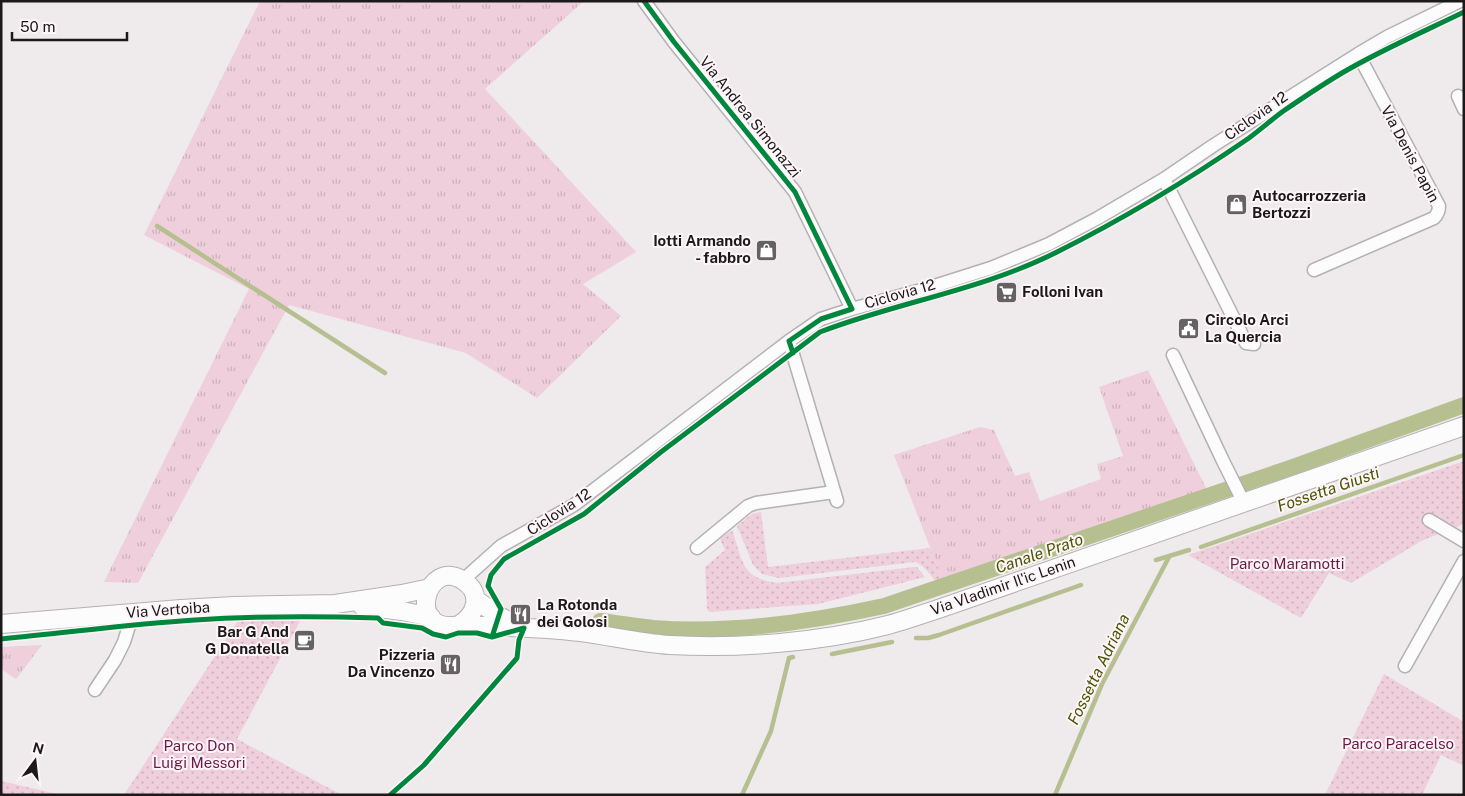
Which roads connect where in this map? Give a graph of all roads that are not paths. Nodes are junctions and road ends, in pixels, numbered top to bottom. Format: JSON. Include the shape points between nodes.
{"nodes":[{"id":1,"x":644,"y":1,"type":"edge"},
{"id":2,"x":1460,"y":1,"type":"edge"},
{"id":3,"x":1358,"y":54,"type":"junction"},
{"id":4,"x":1458,"y":96,"type":"dead end"},
{"id":5,"x":1464,"y":109,"type":"edge"},
{"id":6,"x":1164,"y":179,"type":"junction"},
{"id":7,"x":1314,"y":270,"type":"dead end"},
{"id":8,"x":852,"y":309,"type":"junction"},
{"id":9,"x":789,"y":341,"type":"junction"},
{"id":10,"x":1254,"y":344,"type":"dead end"},
{"id":11,"x":1174,"y":354,"type":"dead end"},
{"id":12,"x":1464,"y":426,"type":"edge"},
{"id":13,"x":1241,"y":496,"type":"junction"},
{"id":14,"x":1429,"y":520,"type":"dead end"},
{"id":15,"x":1464,"y":541,"type":"edge"},
{"id":16,"x":697,"y":548,"type":"dead end"},
{"id":17,"x":1464,"y":561,"type":"edge"},
{"id":18,"x":463,"y":580,"type":"junction"},
{"id":19,"x":430,"y":588,"type":"junction"},
{"id":20,"x":476,"y":600,"type":"junction"},
{"id":21,"x":335,"y":604,"type":"junction"},
{"id":22,"x":133,"y":613,"type":"junction"},
{"id":23,"x":431,"y":617,"type":"junction"},
{"id":24,"x":1,"y":624,"type":"edge"},
{"id":25,"x":459,"y":625,"type":"junction"},
{"id":26,"x":524,"y":628,"type":"junction"},
{"id":27,"x":1405,"y":666,"type":"dead end"},
{"id":28,"x":95,"y":690,"type":"dead end"}],
"edges":[{"from":1,"to":8,"type":"street","name":"Via Andrea Simonazzi","via":[[795,192]]},
{"from":2,"to":3,"type":"street"},
{"from":3,"to":6,"type":"street"},
{"from":3,"to":7,"type":"street","name":"Via Denis Papin","via":[[1439,209],[1434,218]]},
{"from":4,"to":5,"type":"street"},
{"from":6,"to":8,"type":"street","via":[[1041,247],[982,271]]},
{"from":6,"to":10,"type":"street","via":[[1246,343]]},
{"from":8,"to":9,"type":"street","via":[[821,319]]},
{"from":9,"to":16,"type":"street","via":[[836,496],[756,503]]},
{"from":9,"to":18,"type":"street","via":[[574,505],[501,546]]},
{"from":11,"to":13,"type":"street"},
{"from":12,"to":13,"type":"main road","name":"Via Vladimir Il'ic Lenin"},
{"from":13,"to":26,"type":"main road","name":"Via Vladimir Il'ic Lenin","via":[[950,605],[861,630],[784,642],[698,645]]},
{"from":14,"to":15,"type":"street"},
{"from":17,"to":27,"type":"street"},
{"from":18,"to":19,"type":"main road","via":[[448,577],[435,582]]},
{"from":18,"to":20,"type":"main road","name":"Via Vladimir Il'ic Lenin","via":[[474,592]]},
{"from":19,"to":21,"type":"main road"},
{"from":19,"to":23,"type":"main road","via":[[425,602]]},
{"from":20,"to":25,"type":"main road","via":[[472,616]]},
{"from":20,"to":26,"type":"main road","name":"Via Vladimir Il'ic Lenin"},
{"from":21,"to":22,"type":"main road","name":"Via Vertoiba"},
{"from":21,"to":23,"type":"main road","name":"Via Vladimir Il'ic Lenin"},
{"from":22,"to":24,"type":"main road","name":"Via Vertoiba"},
{"from":22,"to":28,"type":"street","via":[[124,642]]},
{"from":23,"to":25,"type":"main road","name":"Via Vladimir Il'ic Lenin","via":[[444,626]]},
{"from":25,"to":26,"type":"main road","name":"Via Vladimir Il'ic Lenin"}]}
